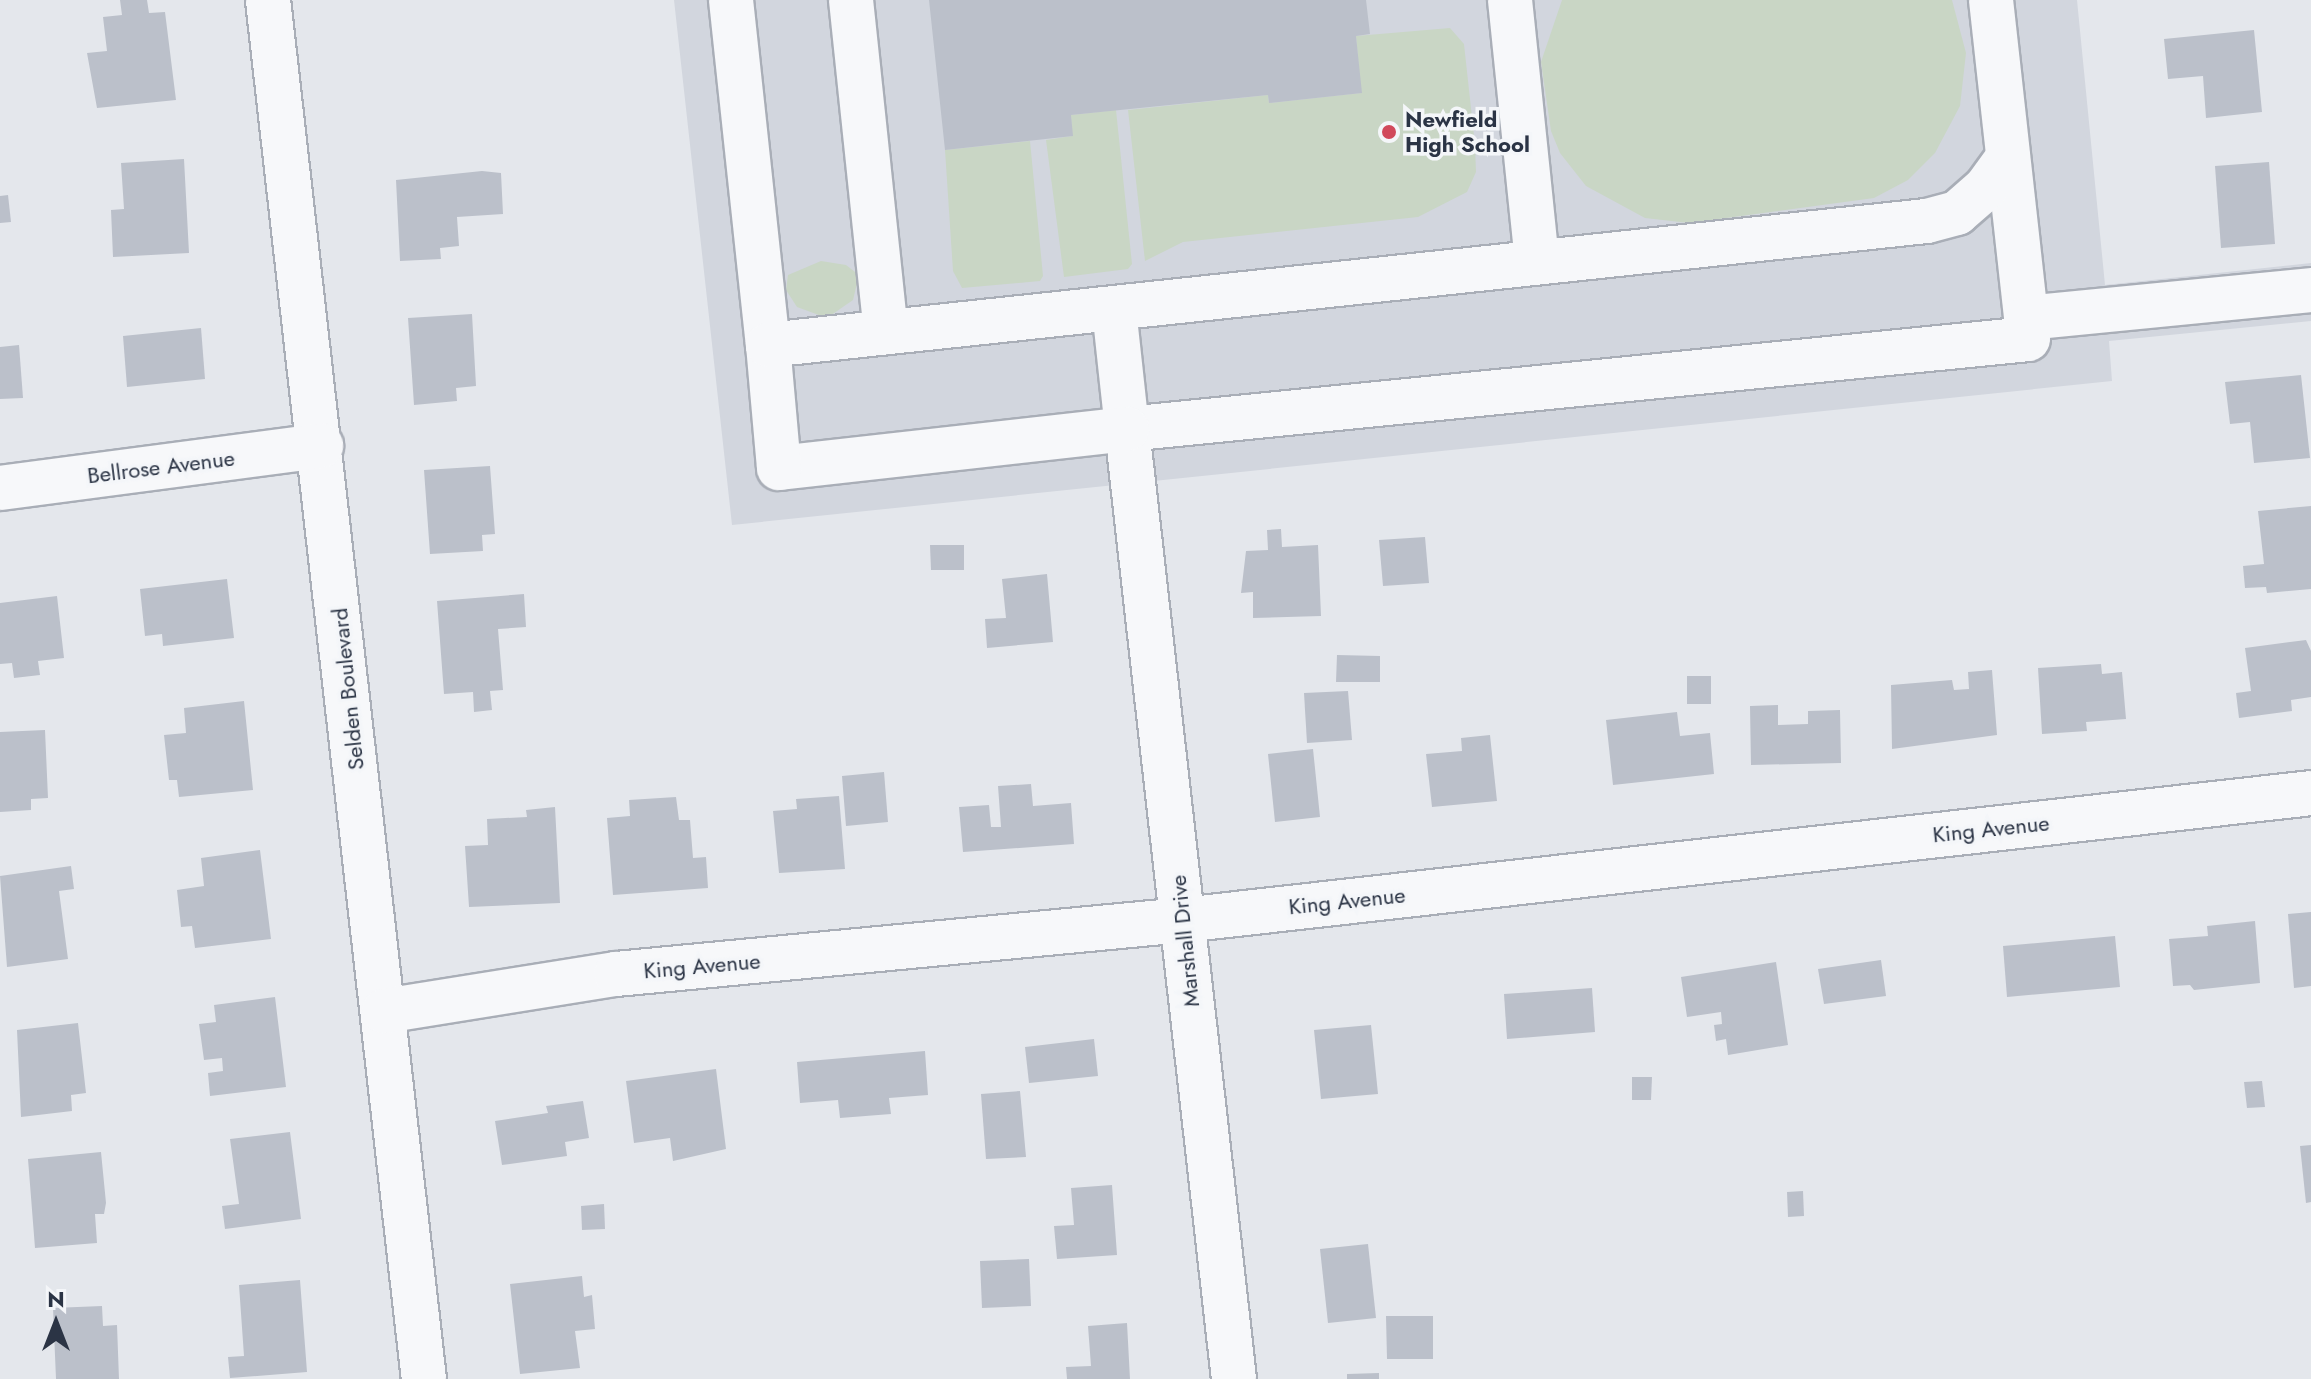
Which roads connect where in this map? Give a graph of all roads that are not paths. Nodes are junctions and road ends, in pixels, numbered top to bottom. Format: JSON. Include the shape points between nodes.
{"nodes":[{"id":1,"x":268,"y":0,"type":"edge"},
{"id":2,"x":731,"y":0,"type":"edge"},
{"id":3,"x":851,"y":0,"type":"edge"},
{"id":4,"x":1510,"y":0,"type":"edge"},
{"id":5,"x":1991,"y":0,"type":"edge"},
{"id":6,"x":2008,"y":157,"type":"junction"},
{"id":7,"x":1537,"y":260,"type":"junction"},
{"id":8,"x":2311,"y":290,"type":"edge"},
{"id":9,"x":1114,"y":309,"type":"junction"},
{"id":10,"x":2026,"y":318,"type":"junction"},
{"id":11,"x":886,"y":332,"type":"junction"},
{"id":12,"x":768,"y":345,"type":"junction"},
{"id":13,"x":1127,"y":429,"type":"junction"},
{"id":14,"x":321,"y":446,"type":"junction"},
{"id":15,"x":0,"y":488,"type":"edge"},
{"id":16,"x":2311,"y":793,"type":"edge"},
{"id":17,"x":1183,"y":920,"type":"junction"},
{"id":18,"x":384,"y":1011,"type":"junction"},
{"id":19,"x":424,"y":1379,"type":"edge"},
{"id":20,"x":1234,"y":1379,"type":"edge"}],
"edges":[{"from":1,"to":14,"type":"street","name":"Selden Boulevard"},
{"from":2,"to":12,"type":"street"},
{"from":3,"to":11,"type":"street"},
{"from":4,"to":7,"type":"street"},
{"from":5,"to":6,"type":"street"},
{"from":6,"to":7,"type":"street","via":[[1985,189],[1957,213],[1927,221]]},
{"from":6,"to":10,"type":"street"},
{"from":7,"to":9,"type":"street"},
{"from":8,"to":10,"type":"street"},
{"from":9,"to":11,"type":"street"},
{"from":9,"to":13,"type":"street","name":"Marshall Drive"},
{"from":10,"to":13,"type":"street","via":[[2028,339]]},
{"from":11,"to":12,"type":"street"},
{"from":12,"to":13,"type":"street","via":[[779,468]]},
{"from":13,"to":17,"type":"street","name":"Marshall Drive"},
{"from":14,"to":15,"type":"street","name":"Bellrose Avenue"},
{"from":14,"to":18,"type":"street","name":"Selden Boulevard"},
{"from":16,"to":17,"type":"street","name":"King Avenue"},
{"from":17,"to":18,"type":"street","name":"King Avenue","via":[[616,974]]},
{"from":17,"to":20,"type":"street","name":"Marshall Drive"},
{"from":18,"to":19,"type":"street","name":"Selden Boulevard"}]}
